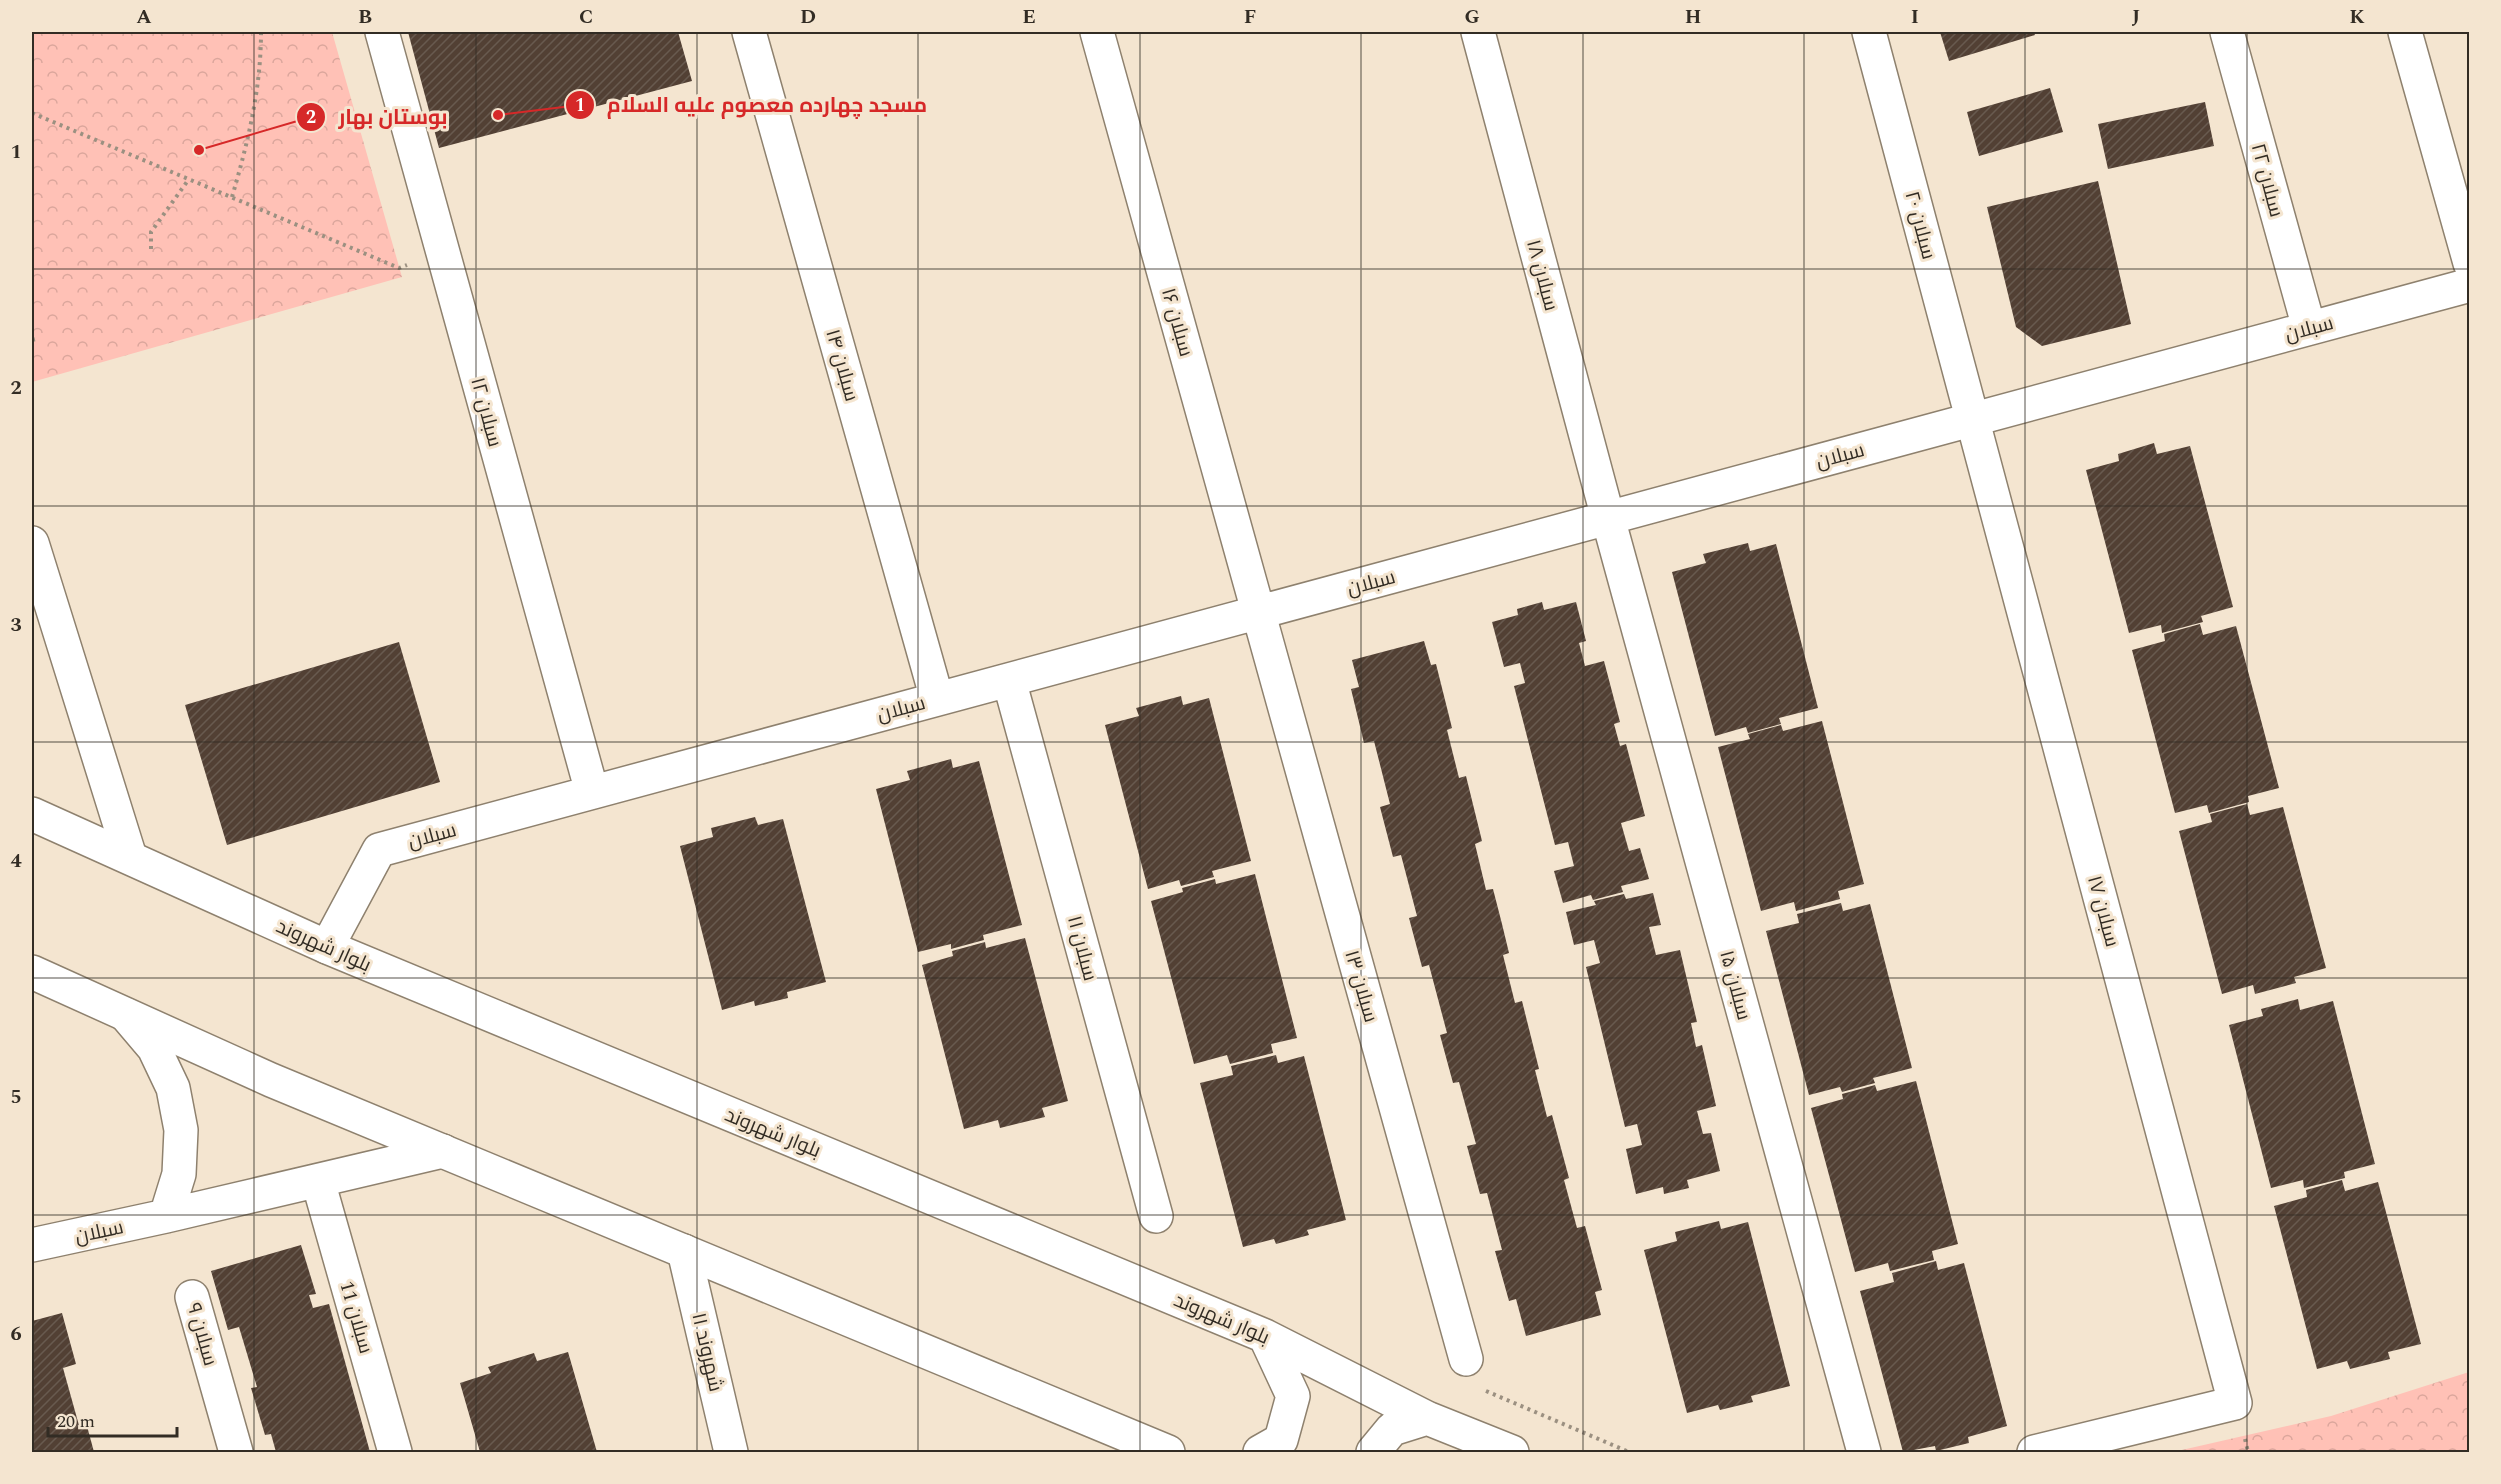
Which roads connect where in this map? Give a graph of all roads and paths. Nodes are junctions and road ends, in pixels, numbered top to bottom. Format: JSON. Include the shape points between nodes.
{"nodes":[{"id":1,"x":261,"y":32,"type":"edge"},
{"id":2,"x":382,"y":32,"type":"edge"},
{"id":3,"x":749,"y":32,"type":"edge"},
{"id":4,"x":1097,"y":32,"type":"edge"},
{"id":5,"x":1478,"y":32,"type":"edge"},
{"id":6,"x":1869,"y":32,"type":"edge"},
{"id":7,"x":2227,"y":32,"type":"edge"},
{"id":8,"x":2405,"y":32,"type":"edge"},
{"id":9,"x":32,"y":113,"type":"edge"},
{"id":10,"x":189,"y":179,"type":"junction"},
{"id":11,"x":232,"y":197,"type":"junction"},
{"id":12,"x":151,"y":249,"type":"dead end"},
{"id":13,"x":442,"y":252,"type":"junction"},
{"id":14,"x":2469,"y":263,"type":"edge"},
{"id":15,"x":2469,"y":285,"type":"edge"},
{"id":16,"x":2309,"y":328,"type":"junction"},
{"id":17,"x":1972,"y":419,"type":"junction"},
{"id":18,"x":1608,"y":518,"type":"junction"},
{"id":19,"x":32,"y":543,"type":"edge"},
{"id":20,"x":1258,"y":612,"type":"junction"},
{"id":21,"x":1009,"y":680,"type":"junction"},
{"id":22,"x":937,"y":699,"type":"junction"},
{"id":23,"x":592,"y":792,"type":"junction"},
{"id":24,"x":32,"y":814,"type":"edge"},
{"id":25,"x":130,"y":857,"type":"junction"},
{"id":26,"x":327,"y":947,"type":"junction"},
{"id":27,"x":32,"y":972,"type":"edge"},
{"id":28,"x":126,"y":1015,"type":"junction"},
{"id":29,"x":443,"y":1151,"type":"junction"},
{"id":30,"x":318,"y":1181,"type":"junction"},
{"id":31,"x":166,"y":1216,"type":"junction"},
{"id":32,"x":1156,"y":1216,"type":"dead end"},
{"id":33,"x":32,"y":1245,"type":"edge"},
{"id":34,"x":684,"y":1251,"type":"junction"},
{"id":35,"x":192,"y":1297,"type":"dead end"},
{"id":36,"x":1266,"y":1336,"type":"junction"},
{"id":37,"x":1473,"y":1374,"type":"joint"},
{"id":38,"x":1427,"y":1418,"type":"junction"},
{"id":39,"x":236,"y":1452,"type":"edge"},
{"id":40,"x":396,"y":1452,"type":"edge"},
{"id":41,"x":731,"y":1452,"type":"edge"},
{"id":42,"x":1168,"y":1452,"type":"edge"},
{"id":43,"x":1260,"y":1452,"type":"edge"},
{"id":44,"x":1372,"y":1452,"type":"edge"},
{"id":45,"x":1512,"y":1452,"type":"edge"},
{"id":46,"x":1629,"y":1452,"type":"edge"},
{"id":47,"x":1864,"y":1452,"type":"edge"},
{"id":48,"x":2034,"y":1452,"type":"edge"}],
"edges":[{"from":1,"to":11,"type":"path","via":[[257,93]]},
{"from":2,"to":13,"type":"street","name":"سبلان ۱۲"},
{"from":3,"to":22,"type":"street","name":"سبلان ۱۴"},
{"from":4,"to":20,"type":"street","name":"سبلان ۱۶"},
{"from":5,"to":18,"type":"street","name":"سبلان ۱۸"},
{"from":6,"to":17,"type":"street","name":"سبلان ۲۰"},
{"from":7,"to":16,"type":"street","name":"سبلان ۲۲"},
{"from":8,"to":14,"type":"street"},
{"from":9,"to":10,"type":"path"},
{"from":10,"to":11,"type":"path"},
{"from":10,"to":12,"type":"path","via":[[151,232]]},
{"from":11,"to":13,"type":"path","via":[[399,268]]},
{"from":13,"to":23,"type":"street","name":"سبلان ۱۲"},
{"from":15,"to":16,"type":"street","name":"سبلان"},
{"from":16,"to":17,"type":"street","name":"سبلان"},
{"from":17,"to":18,"type":"street","name":"سبلان"},
{"from":17,"to":48,"type":"street","name":"سبلان ۱۷","via":[[2235,1403]]},
{"from":18,"to":20,"type":"street","name":"سبلان"},
{"from":18,"to":47,"type":"street","name":"سبلان ۱۵"},
{"from":19,"to":25,"type":"street"},
{"from":20,"to":21,"type":"street","name":"سبلان"},
{"from":20,"to":37,"type":"street","name":"سبلان ۱۳"},
{"from":21,"to":22,"type":"street","name":"سبلان"},
{"from":21,"to":32,"type":"street","name":"سبلان ۱۱"},
{"from":22,"to":23,"type":"street","name":"سبلان"},
{"from":23,"to":26,"type":"street","name":"سبلان","via":[[379,849]]},
{"from":24,"to":25,"type":"street","name":"بلوار شهروند"},
{"from":25,"to":26,"type":"street","name":"بلوار شهروند"},
{"from":26,"to":36,"type":"street","name":"بلوار شهروند"},
{"from":27,"to":28,"type":"street"},
{"from":28,"to":29,"type":"street"},
{"from":28,"to":31,"type":"street","via":[[154,1048],[173,1088],[181,1130],[179,1174]]},
{"from":29,"to":30,"type":"street","name":"سبلان"},
{"from":29,"to":34,"type":"street"},
{"from":30,"to":31,"type":"street","name":"سبلان"},
{"from":30,"to":40,"type":"street","name":"سبلان 11"},
{"from":31,"to":33,"type":"street","name":"سبلان"},
{"from":34,"to":41,"type":"street","name":"شهروند ۱۱"},
{"from":34,"to":42,"type":"street"},
{"from":35,"to":39,"type":"street","name":"سبلان ۹"},
{"from":36,"to":38,"type":"street","name":"بلوار شهروند"},
{"from":36,"to":43,"type":"street","via":[[1293,1396],[1281,1440]]},
{"from":37,"to":46,"type":"path"},
{"from":38,"to":44,"type":"street","via":[[1392,1430]]},
{"from":38,"to":45,"type":"street","name":"بلوار شهروند"}]}
